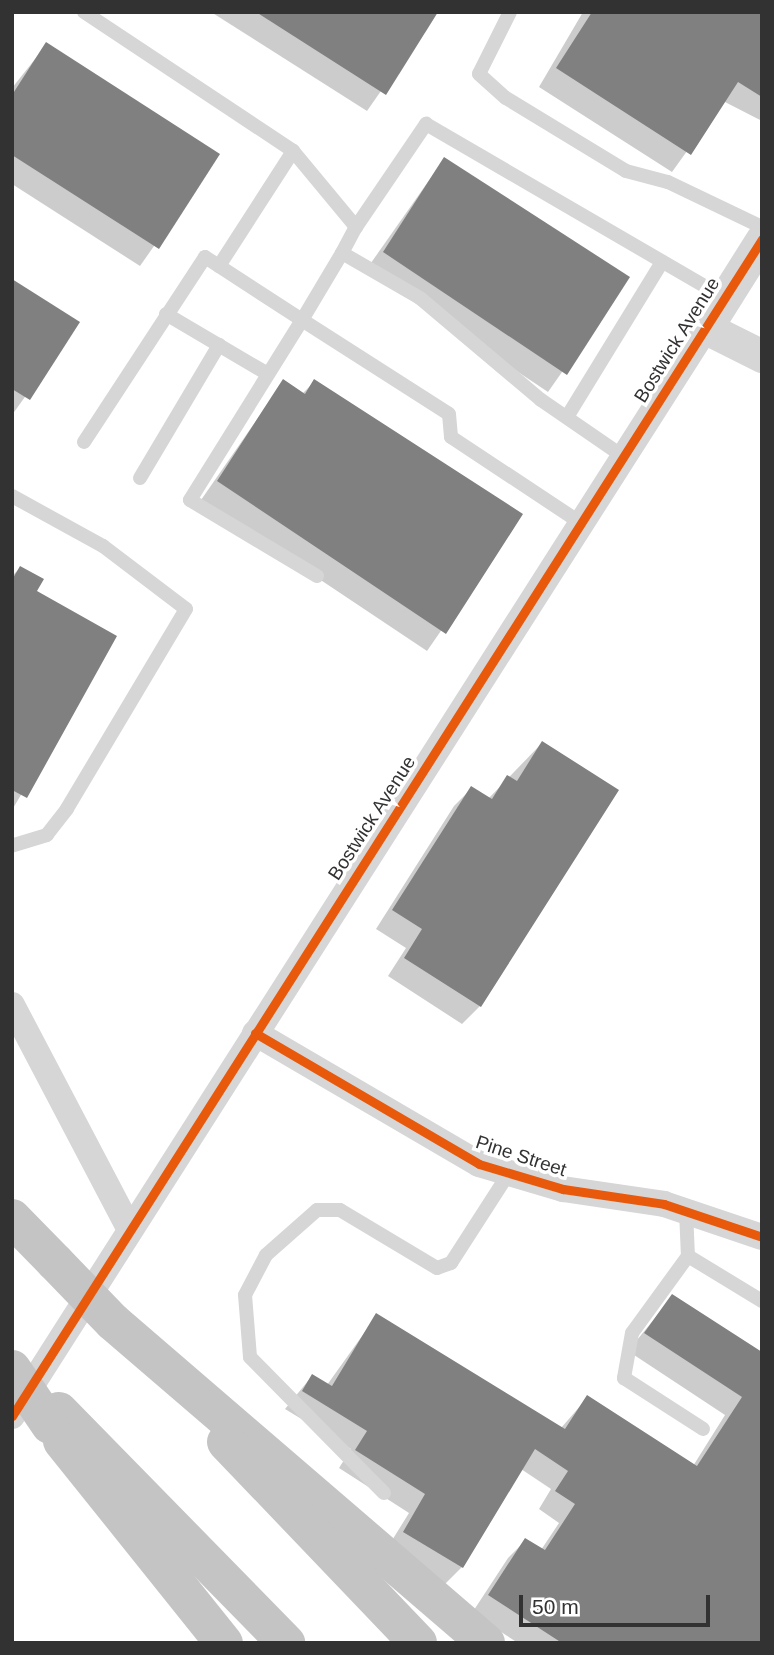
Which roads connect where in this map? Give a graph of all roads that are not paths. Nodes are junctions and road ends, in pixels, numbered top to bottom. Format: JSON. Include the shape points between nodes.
{"nodes":[{"id":1,"x":84,"y":12,"type":"edge"},
{"id":2,"x":510,"y":12,"type":"edge"},
{"id":3,"x":293,"y":151,"type":"junction"},
{"id":4,"x":356,"y":227,"type":"junction"},
{"id":5,"x":762,"y":227,"type":"edge"},
{"id":6,"x":762,"y":239,"type":"edge"},
{"id":7,"x":342,"y":253,"type":"junction"},
{"id":8,"x":662,"y":262,"type":"junction"},
{"id":9,"x":219,"y":266,"type":"junction"},
{"id":10,"x":725,"y":298,"type":"junction"},
{"id":11,"x":166,"y":314,"type":"junction"},
{"id":12,"x":302,"y":320,"type":"junction"},
{"id":13,"x":706,"y":328,"type":"junction"},
{"id":14,"x":219,"y":345,"type":"junction"},
{"id":15,"x":762,"y":356,"type":"edge"},
{"id":16,"x":268,"y":374,"type":"junction"},
{"id":17,"x":567,"y":417,"type":"junction"},
{"id":18,"x":84,"y":442,"type":"dead end"},
{"id":19,"x":624,"y":457,"type":"junction"},
{"id":20,"x":140,"y":478,"type":"dead end"},
{"id":21,"x":12,"y":496,"type":"edge"},
{"id":22,"x":581,"y":523,"type":"junction"},
{"id":23,"x":317,"y":576,"type":"dead end"},
{"id":24,"x":12,"y":846,"type":"edge"},
{"id":25,"x":12,"y":1005,"type":"edge"},
{"id":26,"x":255,"y":1033,"type":"junction"},
{"id":27,"x":509,"y":1173,"type":"junction"},
{"id":28,"x":686,"y":1211,"type":"junction"},
{"id":29,"x":12,"y":1218,"type":"edge"},
{"id":30,"x":129,"y":1228,"type":"junction"},
{"id":31,"x":762,"y":1237,"type":"edge"},
{"id":32,"x":688,"y":1256,"type":"junction"},
{"id":33,"x":762,"y":1301,"type":"edge"},
{"id":34,"x":113,"y":1322,"type":"junction"},
{"id":35,"x":12,"y":1364,"type":"edge"},
{"id":36,"x":12,"y":1369,"type":"edge"},
{"id":37,"x":12,"y":1416,"type":"edge"},
{"id":38,"x":55,"y":1418,"type":"junction"},
{"id":39,"x":703,"y":1429,"type":"dead end"},
{"id":40,"x":384,"y":1493,"type":"dead end"},
{"id":41,"x":224,"y":1643,"type":"edge"},
{"id":42,"x":286,"y":1643,"type":"edge"},
{"id":43,"x":418,"y":1643,"type":"edge"},
{"id":44,"x":486,"y":1643,"type":"edge"}],
"edges":[{"from":1,"to":3,"type":"lane"},
{"from":2,"to":5,"type":"lane","via":[[479,74],[506,98],[626,170],[680,187]]},
{"from":3,"to":4,"type":"lane"},
{"from":3,"to":9,"type":"lane"},
{"from":4,"to":7,"type":"lane"},
{"from":4,"to":8,"type":"lane","via":[[426,124]]},
{"from":6,"to":10,"type":"street","name":"Bostwick Avenue"},
{"from":7,"to":12,"type":"lane"},
{"from":7,"to":17,"type":"lane","via":[[420,298]]},
{"from":8,"to":10,"type":"lane"},
{"from":8,"to":17,"type":"lane"},
{"from":9,"to":11,"type":"lane","via":[[205,257]]},
{"from":9,"to":12,"type":"lane"},
{"from":10,"to":13,"type":"street","name":"Bostwick Avenue"},
{"from":11,"to":14,"type":"lane"},
{"from":11,"to":18,"type":"lane"},
{"from":12,"to":16,"type":"lane"},
{"from":12,"to":22,"type":"lane","via":[[449,414],[451,437]]},
{"from":13,"to":15,"type":"street"},
{"from":13,"to":19,"type":"street","name":"Bostwick Avenue"},
{"from":14,"to":16,"type":"lane"},
{"from":14,"to":20,"type":"lane"},
{"from":16,"to":23,"type":"lane","via":[[190,500]]},
{"from":17,"to":19,"type":"lane"},
{"from":19,"to":22,"type":"street","name":"Bostwick Avenue"},
{"from":21,"to":24,"type":"lane","via":[[103,546],[186,609],[67,809],[47,835]]},
{"from":22,"to":26,"type":"street","name":"Bostwick Avenue"},
{"from":25,"to":30,"type":"street"},
{"from":26,"to":27,"type":"street","name":"Pine Street","via":[[426,1137]]},
{"from":26,"to":30,"type":"street","name":"Bostwick Avenue"},
{"from":27,"to":28,"type":"street","name":"Pine Street"},
{"from":27,"to":40,"type":"lane","via":[[451,1264],[437,1268],[340,1210],[317,1210],[265,1255],[245,1296],[250,1357]]},
{"from":28,"to":31,"type":"street","name":"Pine Street"},
{"from":28,"to":32,"type":"lane"},
{"from":29,"to":34,"type":"highway","bridge":true},
{"from":30,"to":37,"type":"street","name":"Bostwick Avenue"},
{"from":32,"to":33,"type":"lane"},
{"from":32,"to":39,"type":"lane","via":[[632,1333],[624,1378]]},
{"from":34,"to":43,"type":"highway"},
{"from":34,"to":44,"type":"highway"},
{"from":35,"to":38,"type":"highway"},
{"from":36,"to":38,"type":"highway","bridge":true},
{"from":38,"to":41,"type":"highway"},
{"from":38,"to":42,"type":"highway"}]}
